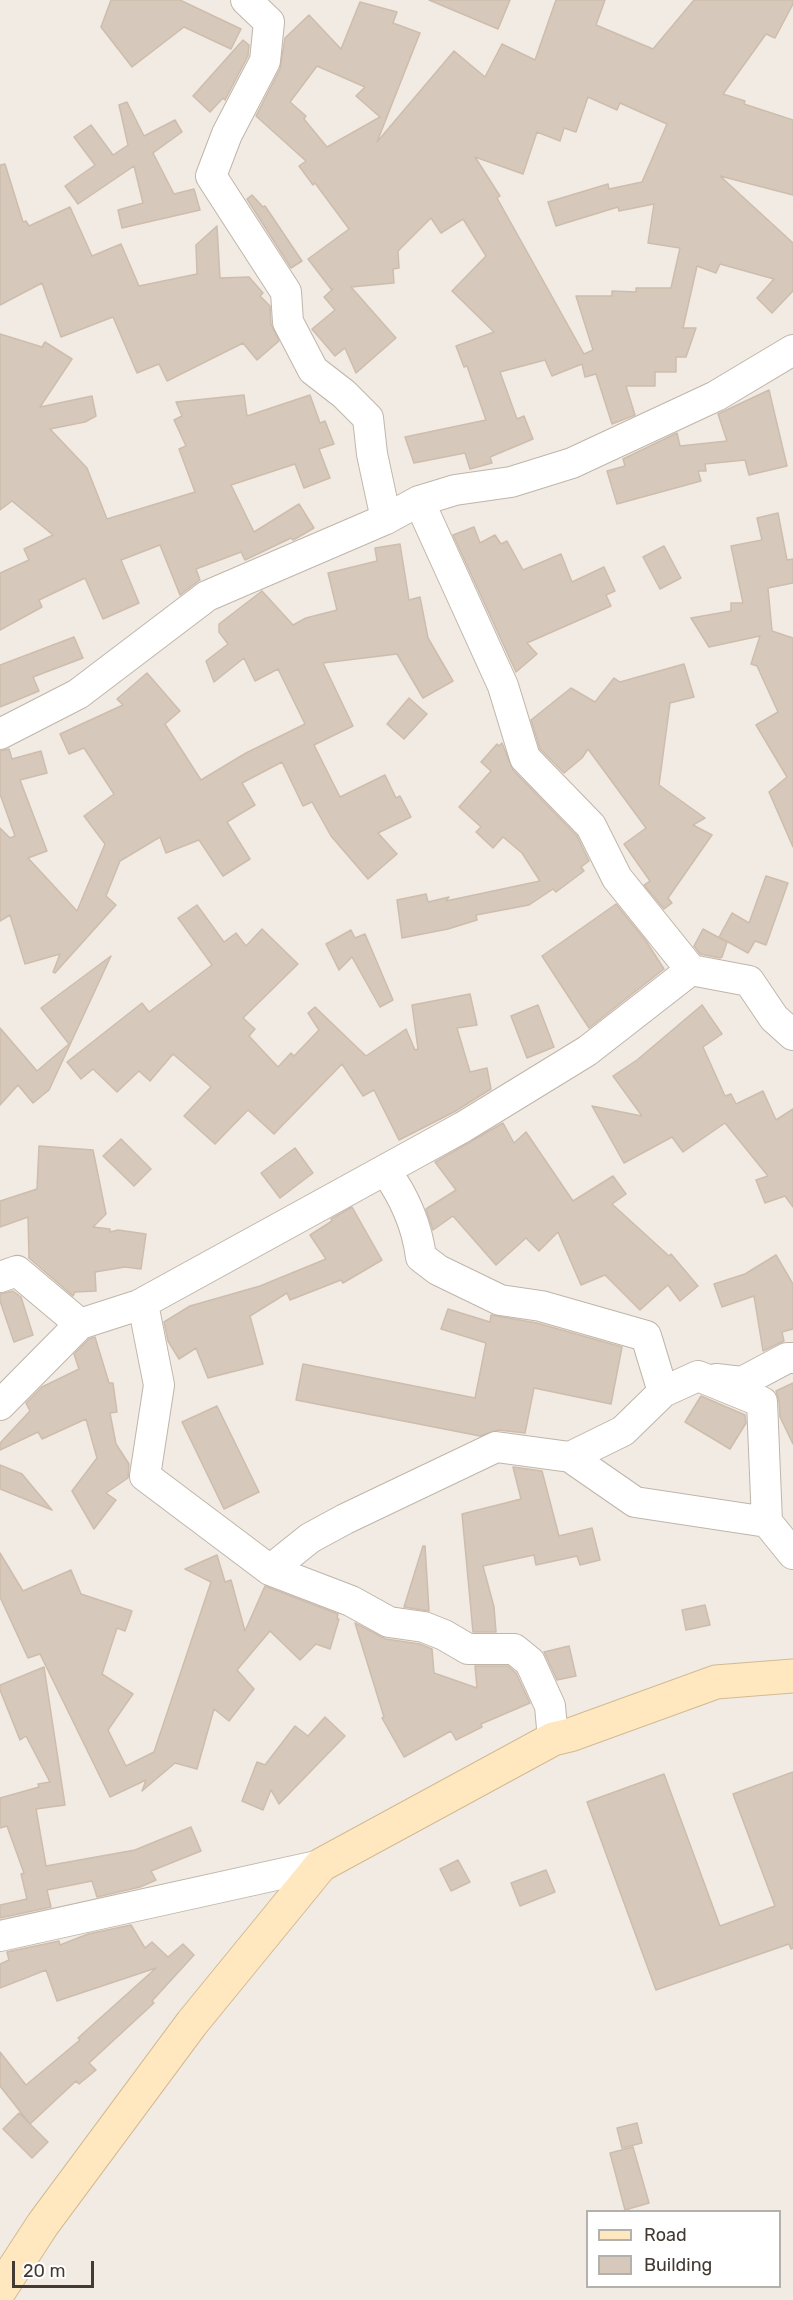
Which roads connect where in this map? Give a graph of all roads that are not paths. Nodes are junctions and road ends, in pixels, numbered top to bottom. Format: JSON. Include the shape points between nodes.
{"nodes":[{"id":1,"x":246,"y":0,"type":"edge"},
{"id":2,"x":793,"y":350,"type":"edge"},
{"id":3,"x":419,"y":501,"type":"junction"},
{"id":4,"x":386,"y":519,"type":"junction"},
{"id":5,"x":0,"y":734,"type":"edge"},
{"id":6,"x":691,"y":970,"type":"junction"},
{"id":7,"x":793,"y":1035,"type":"edge"},
{"id":8,"x":385,"y":1170,"type":"junction"},
{"id":9,"x":0,"y":1277,"type":"edge"},
{"id":10,"x":139,"y":1305,"type":"junction"},
{"id":11,"x":80,"y":1324,"type":"junction"},
{"id":12,"x":793,"y":1358,"type":"edge"},
{"id":13,"x":698,"y":1376,"type":"junction"},
{"id":14,"x":663,"y":1392,"type":"junction"},
{"id":15,"x":0,"y":1405,"type":"edge"},
{"id":16,"x":570,"y":1457,"type":"junction"},
{"id":17,"x":767,"y":1522,"type":"junction"},
{"id":18,"x":793,"y":1554,"type":"edge"},
{"id":19,"x":270,"y":1569,"type":"junction"},
{"id":20,"x":793,"y":1676,"type":"edge"},
{"id":21,"x":553,"y":1739,"type":"junction"},
{"id":22,"x":321,"y":1865,"type":"junction"},
{"id":23,"x":0,"y":1936,"type":"edge"},
{"id":24,"x":0,"y":2289,"type":"edge"}],
"edges":[{"from":1,"to":4,"type":"street","via":[[269,22],[265,61],[227,134],[211,176],[286,292],[288,322],[313,370],[368,418]]},
{"from":2,"to":3,"type":"street","via":[[716,396],[572,463],[511,482],[455,490]]},
{"from":3,"to":4,"type":"street"},
{"from":3,"to":6,"type":"street","via":[[503,686],[525,758],[591,826],[617,878]]},
{"from":4,"to":5,"type":"street","via":[[207,596],[78,694]]},
{"from":6,"to":7,"type":"street","via":[[749,981],[774,1018]]},
{"from":6,"to":8,"type":"street","via":[[587,1051]]},
{"from":8,"to":10,"type":"street"},
{"from":8,"to":14,"type":"street","via":[[399,1190],[418,1237],[421,1257],[438,1270],[500,1300],[541,1306],[646,1336]]},
{"from":9,"to":11,"type":"street","via":[[17,1271]]},
{"from":10,"to":11,"type":"street"},
{"from":10,"to":19,"type":"street","via":[[159,1385],[145,1476]]},
{"from":11,"to":15,"type":"street"},
{"from":12,"to":13,"type":"street","via":[[742,1382]]},
{"from":13,"to":14,"type":"street"},
{"from":13,"to":17,"type":"street","via":[[762,1402]]},
{"from":14,"to":16,"type":"street","via":[[623,1431]]},
{"from":16,"to":17,"type":"street","via":[[635,1502]]},
{"from":16,"to":19,"type":"street","via":[[496,1447],[310,1538]]},
{"from":17,"to":18,"type":"street"},
{"from":19,"to":21,"type":"street","via":[[351,1601],[388,1622],[424,1627],[468,1649],[514,1649],[530,1662],[550,1706]]},
{"from":20,"to":21,"type":"main road","via":[[716,1682]]},
{"from":21,"to":22,"type":"main road"},
{"from":22,"to":23,"type":"street"},
{"from":22,"to":24,"type":"main road","via":[[192,2023],[43,2224]]}]}
